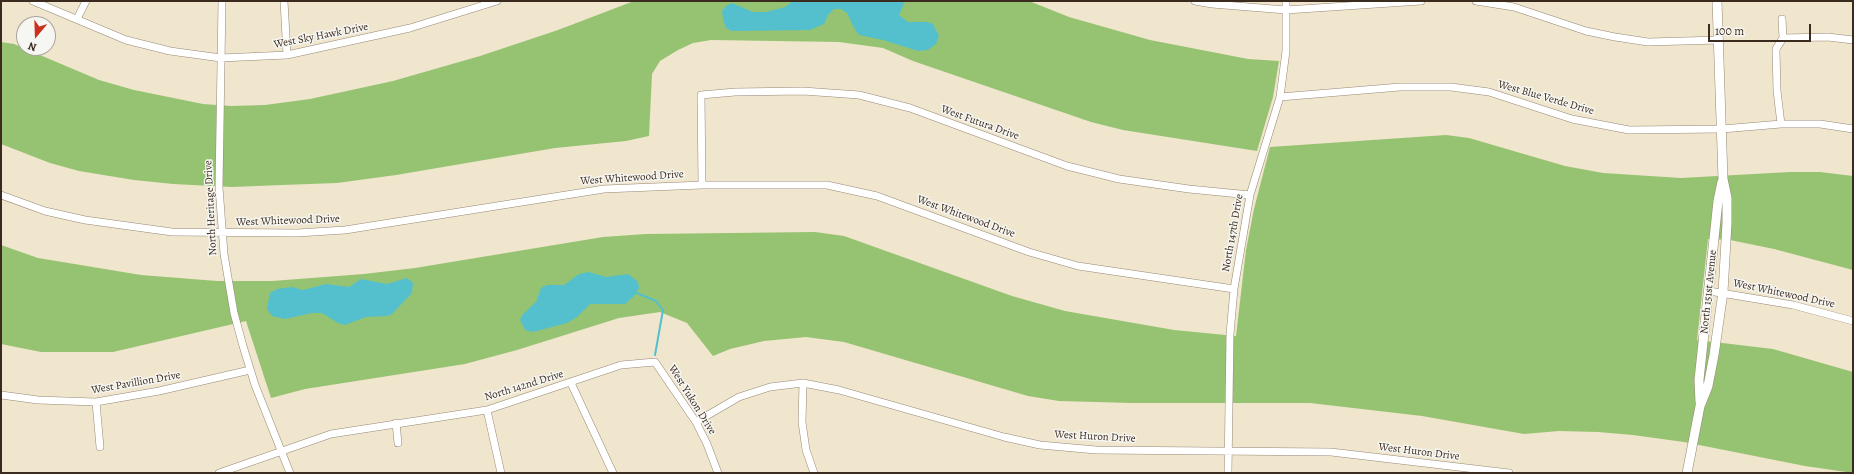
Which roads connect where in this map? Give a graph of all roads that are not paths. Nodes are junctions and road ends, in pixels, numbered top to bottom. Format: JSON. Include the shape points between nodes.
{"nodes":[{"id":1,"x":33,"y":1,"type":"edge"},
{"id":2,"x":86,"y":1,"type":"edge"},
{"id":3,"x":222,"y":1,"type":"edge"},
{"id":4,"x":284,"y":1,"type":"edge"},
{"id":5,"x":497,"y":1,"type":"edge"},
{"id":6,"x":1195,"y":1,"type":"edge"},
{"id":7,"x":1286,"y":1,"type":"edge"},
{"id":8,"x":1421,"y":1,"type":"edge"},
{"id":9,"x":1476,"y":1,"type":"edge"},
{"id":10,"x":1716,"y":1,"type":"edge"},
{"id":11,"x":1375,"y":2,"type":"edge"},
{"id":12,"x":1286,"y":10,"type":"junction"},
{"id":13,"x":77,"y":19,"type":"junction"},
{"id":14,"x":1782,"y":19,"type":"dead end"},
{"id":15,"x":1783,"y":38,"type":"junction"},
{"id":16,"x":1719,"y":40,"type":"junction"},
{"id":17,"x":1853,"y":40,"type":"edge"},
{"id":18,"x":287,"y":55,"type":"junction"},
{"id":19,"x":221,"y":58,"type":"junction"},
{"id":20,"x":1280,"y":97,"type":"junction"},
{"id":21,"x":1781,"y":124,"type":"junction"},
{"id":22,"x":1722,"y":129,"type":"junction"},
{"id":23,"x":1853,"y":129,"type":"edge"},
{"id":24,"x":1723,"y":179,"type":"junction"},
{"id":25,"x":702,"y":185,"type":"junction"},
{"id":26,"x":1,"y":195,"type":"edge"},
{"id":27,"x":1250,"y":195,"type":"junction"},
{"id":28,"x":221,"y":234,"type":"junction"},
{"id":29,"x":1234,"y":289,"type":"junction"},
{"id":30,"x":1710,"y":291,"type":"junction"},
{"id":31,"x":1723,"y":292,"type":"junction"},
{"id":32,"x":1853,"y":321,"type":"edge"},
{"id":33,"x":655,"y":362,"type":"joint"},
{"id":34,"x":250,"y":370,"type":"junction"},
{"id":35,"x":571,"y":383,"type":"junction"},
{"id":36,"x":803,"y":383,"type":"junction"},
{"id":37,"x":1,"y":395,"type":"edge"},
{"id":38,"x":96,"y":402,"type":"junction"},
{"id":39,"x":1700,"y":406,"type":"junction"},
{"id":40,"x":487,"y":410,"type":"junction"},
{"id":41,"x":696,"y":422,"type":"junction"},
{"id":42,"x":396,"y":423,"type":"junction"},
{"id":43,"x":398,"y":443,"type":"dead end"},
{"id":44,"x":100,"y":447,"type":"dead end"},
{"id":45,"x":281,"y":452,"type":"junction"},
{"id":46,"x":1228,"y":452,"type":"junction"},
{"id":47,"x":219,"y":473,"type":"edge"},
{"id":48,"x":290,"y":473,"type":"edge"},
{"id":49,"x":501,"y":473,"type":"edge"},
{"id":50,"x":613,"y":473,"type":"edge"},
{"id":51,"x":718,"y":473,"type":"edge"},
{"id":52,"x":814,"y":473,"type":"edge"},
{"id":53,"x":1228,"y":473,"type":"edge"},
{"id":54,"x":1509,"y":473,"type":"edge"},
{"id":55,"x":1687,"y":473,"type":"edge"}],
"edges":[{"from":1,"to":13,"type":"street","name":"West Sky Hawk Drive"},
{"from":2,"to":13,"type":"street"},
{"from":3,"to":19,"type":"street","name":"North Heritage Drive"},
{"from":4,"to":18,"type":"street"},
{"from":5,"to":18,"type":"street","name":"West Sky Hawk Drive","via":[[410,28]]},
{"from":6,"to":12,"type":"street"},
{"from":7,"to":12,"type":"street","name":"North 147th Drive"},
{"from":8,"to":11,"type":"street"},
{"from":9,"to":16,"type":"street","via":[[1514,7],[1615,38],[1648,42]]},
{"from":10,"to":16,"type":"street","name":"North 151st Avenue"},
{"from":11,"to":12,"type":"street"},
{"from":12,"to":20,"type":"street","name":"North 147th Drive","via":[[1286,51]]},
{"from":13,"to":19,"type":"street","name":"West Sky Hawk Drive","via":[[146,46],[170,52]]},
{"from":14,"to":15,"type":"street"},
{"from":15,"to":17,"type":"street","via":[[1828,37]]},
{"from":15,"to":21,"type":"street","via":[[1776,50]]},
{"from":16,"to":22,"type":"street","name":"North 151st Avenue"},
{"from":18,"to":19,"type":"street","name":"West Sky Hawk Drive"},
{"from":19,"to":28,"type":"street","name":"North Heritage Drive"},
{"from":20,"to":22,"type":"street","name":"West Blue Verde Drive","via":[[1400,87],[1451,87],[1488,92],[1572,119],[1629,130]]},
{"from":20,"to":27,"type":"street","name":"North 147th Drive"},
{"from":21,"to":22,"type":"street","name":"West Blue Verde Drive"},
{"from":21,"to":23,"type":"street","name":"West Blue Verde Drive","via":[[1820,124]]},
{"from":22,"to":24,"type":"street","name":"North 151st Avenue"},
{"from":24,"to":30,"type":"street","name":"North 151st Avenue","via":[[1718,201]]},
{"from":24,"to":31,"type":"street","name":"North 151st Avenue","via":[[1727,198],[1727,223]]},
{"from":25,"to":27,"type":"street","name":"West Futura Drive","via":[[701,95],[795,92],[859,95],[910,108],[1067,166],[1119,179]]},
{"from":25,"to":28,"type":"street","name":"West Whitewood Drive","via":[[604,189],[345,230]]},
{"from":25,"to":29,"type":"street","name":"West Whitewood Drive","via":[[827,185],[851,189],[877,196],[1029,252],[1078,266]]},
{"from":26,"to":28,"type":"street","name":"West Whitewood Drive","via":[[45,211],[85,220],[172,232]]},
{"from":27,"to":29,"type":"street","name":"North 147th Drive"},
{"from":28,"to":34,"type":"street","name":"North Heritage Drive","via":[[234,313]]},
{"from":29,"to":46,"type":"street","name":"North 147th Drive","via":[[1230,334]]},
{"from":30,"to":31,"type":"street","name":"West Whitewood Drive"},
{"from":30,"to":39,"type":"street","name":"North 151st Avenue","via":[[1699,380]]},
{"from":31,"to":32,"type":"street","name":"West Whitewood Drive","via":[[1793,305]]},
{"from":31,"to":39,"type":"street","name":"North 151st Avenue","via":[[1708,386]]},
{"from":33,"to":35,"type":"street","name":"North 142nd Drive","via":[[621,365]]},
{"from":33,"to":41,"type":"street","name":"West Yukon Drive"},
{"from":34,"to":38,"type":"street","name":"West Pavillion Drive","via":[[159,391]]},
{"from":34,"to":45,"type":"street","name":"North Heritage Drive"},
{"from":35,"to":40,"type":"street","name":"North 142nd Drive"},
{"from":35,"to":50,"type":"street"},
{"from":36,"to":41,"type":"street","name":"West Huron Drive","via":[[770,386],[739,397]]},
{"from":36,"to":46,"type":"street","name":"West Huron Drive","via":[[839,390],[1040,445],[1096,450]]},
{"from":36,"to":52,"type":"street","via":[[802,422],[806,450]]},
{"from":37,"to":38,"type":"street","name":"West Pavillion Drive","via":[[38,400]]},
{"from":38,"to":44,"type":"street"},
{"from":39,"to":55,"type":"street","name":"North 151st Avenue"},
{"from":40,"to":42,"type":"street","name":"North 142nd Drive"},
{"from":40,"to":49,"type":"street"},
{"from":41,"to":51,"type":"street","name":"West Yukon Drive"},
{"from":42,"to":43,"type":"street"},
{"from":42,"to":45,"type":"street","name":"North 142nd Drive","via":[[331,434]]},
{"from":45,"to":47,"type":"street","name":"North 142nd Drive"},
{"from":45,"to":48,"type":"street","name":"North Heritage Drive"},
{"from":46,"to":53,"type":"street","name":"North 147th Drive"},
{"from":46,"to":54,"type":"street","name":"West Huron Drive","via":[[1331,452]]}]}
